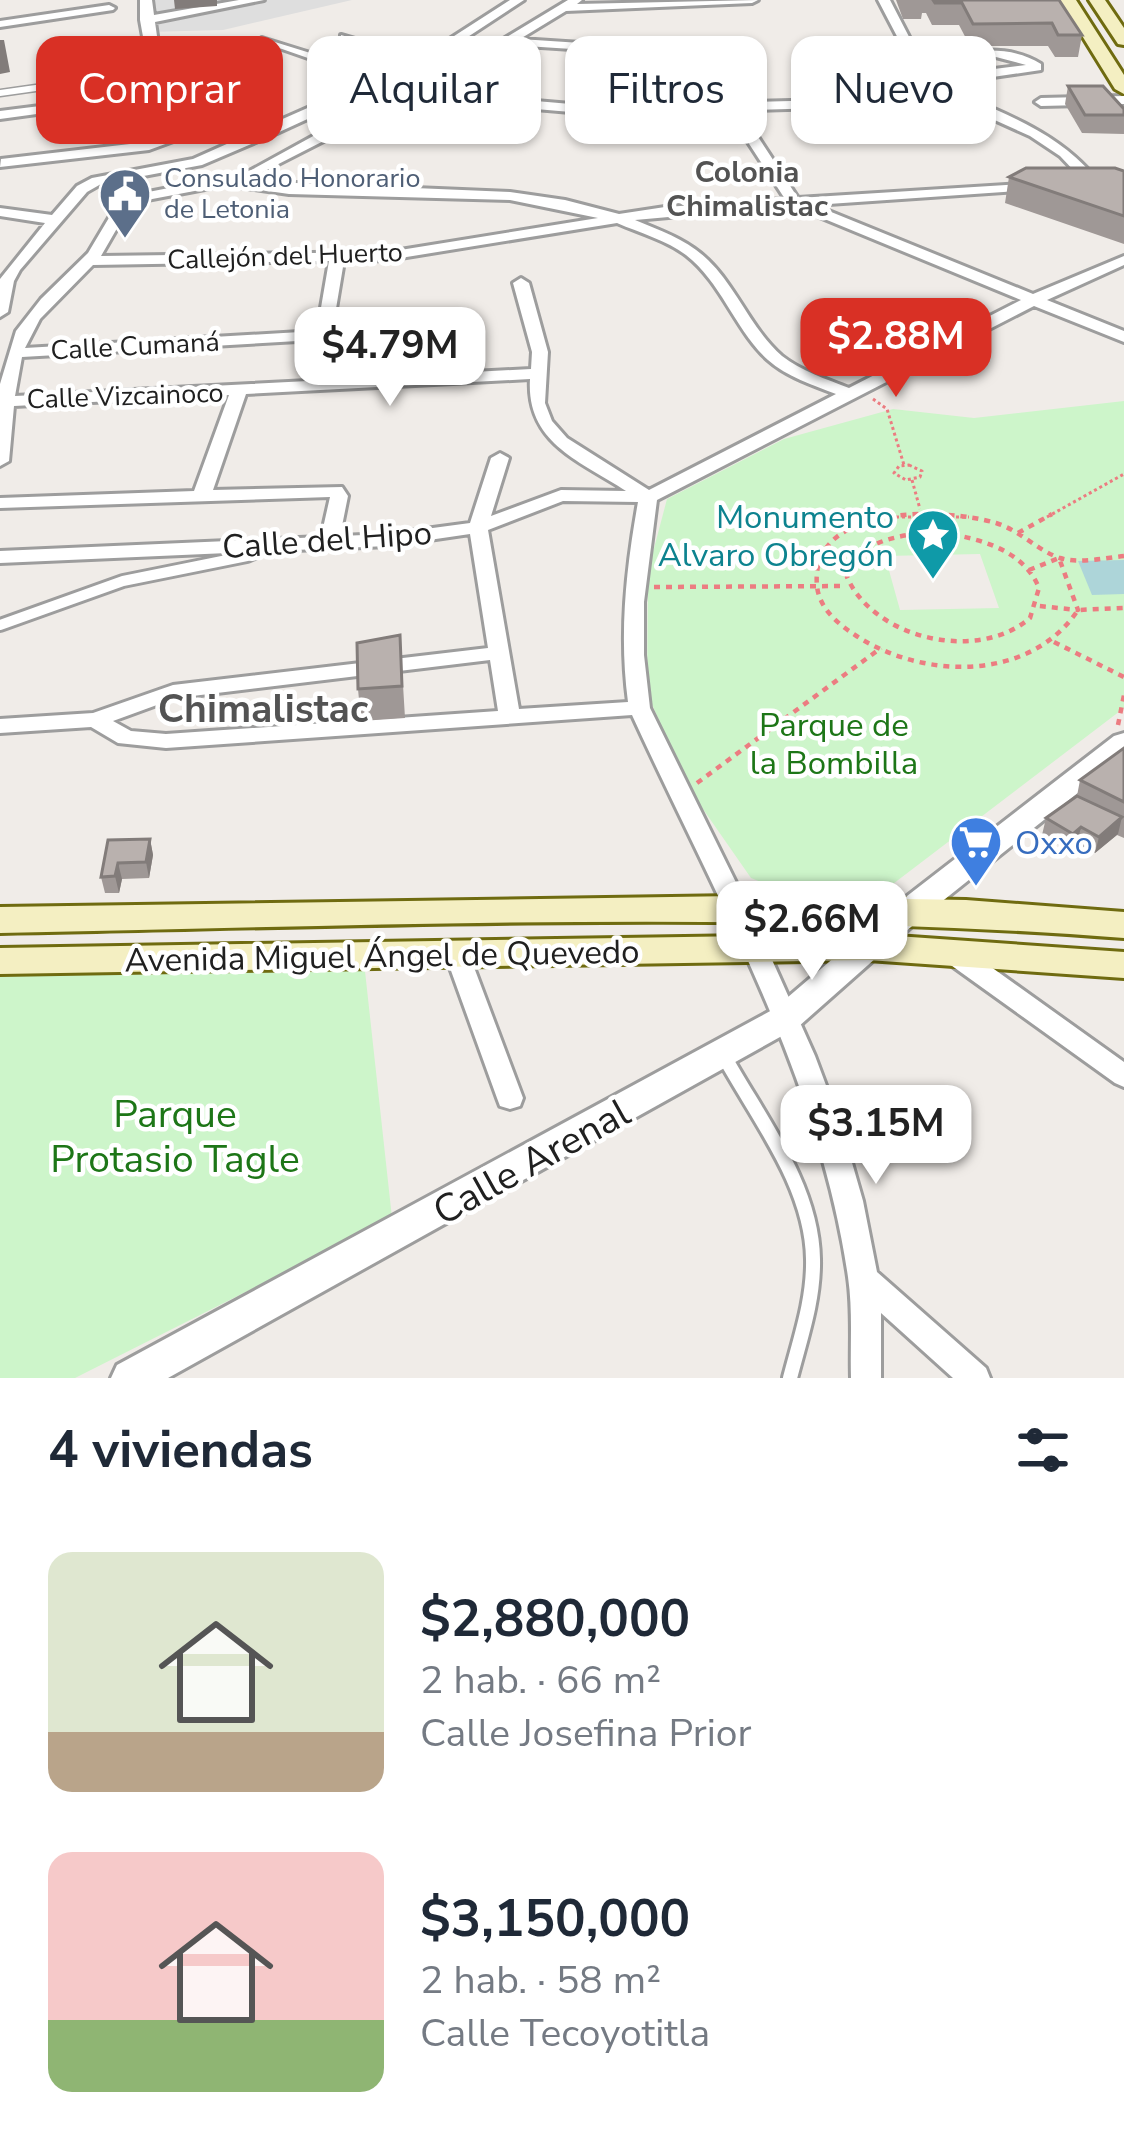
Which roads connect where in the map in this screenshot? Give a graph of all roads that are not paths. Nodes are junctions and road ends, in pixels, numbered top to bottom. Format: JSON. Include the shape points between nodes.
{"nodes":[{"id":1,"x":146,"y":0,"type":"edge"},
{"id":2,"x":258,"y":0,"type":"edge"},
{"id":3,"x":495,"y":0,"type":"edge"},
{"id":4,"x":752,"y":0,"type":"edge"},
{"id":5,"x":884,"y":0,"type":"edge"},
{"id":6,"x":1068,"y":0,"type":"edge"},
{"id":7,"x":515,"y":2,"type":"edge"},
{"id":8,"x":0,"y":4,"type":"edge"},
{"id":9,"x":572,"y":4,"type":"edge"},
{"id":10,"x":109,"y":8,"type":"dead end"},
{"id":11,"x":1107,"y":8,"type":"edge"},
{"id":12,"x":81,"y":11,"type":"junction"},
{"id":13,"x":146,"y":20,"type":"junction"},
{"id":14,"x":488,"y":20,"type":"junction"},
{"id":15,"x":5,"y":23,"type":"edge"},
{"id":16,"x":529,"y":27,"type":"junction"},
{"id":17,"x":90,"y":32,"type":"dead end"},
{"id":18,"x":149,"y":36,"type":"edge"},
{"id":19,"x":462,"y":36,"type":"edge"},
{"id":20,"x":518,"y":36,"type":"edge"},
{"id":21,"x":903,"y":36,"type":"edge"},
{"id":22,"x":1124,"y":40,"type":"edge"},
{"id":23,"x":919,"y":67,"type":"joint"},
{"id":24,"x":36,"y":88,"type":"edge"},
{"id":25,"x":1124,"y":89,"type":"edge"},
{"id":26,"x":0,"y":93,"type":"edge"},
{"id":27,"x":1124,"y":100,"type":"edge"},
{"id":28,"x":1042,"y":102,"type":"dead end"},
{"id":29,"x":0,"y":115,"type":"edge"},
{"id":30,"x":996,"y":117,"type":"edge"},
{"id":31,"x":0,"y":129,"type":"edge"},
{"id":32,"x":153,"y":144,"type":"edge"},
{"id":33,"x":238,"y":144,"type":"edge"},
{"id":34,"x":308,"y":144,"type":"edge"},
{"id":35,"x":757,"y":144,"type":"edge"},
{"id":36,"x":1,"y":165,"type":"edge"},
{"id":37,"x":227,"y":183,"type":"junction"},
{"id":38,"x":538,"y":199,"type":"junction"},
{"id":39,"x":794,"y":202,"type":"junction"},
{"id":40,"x":0,"y":212,"type":"edge"},
{"id":41,"x":617,"y":218,"type":"junction"},
{"id":42,"x":54,"y":220,"type":"junction"},
{"id":43,"x":542,"y":232,"type":"junction"},
{"id":44,"x":337,"y":259,"type":"junction"},
{"id":45,"x":1124,"y":260,"type":"edge"},
{"id":46,"x":94,"y":261,"type":"junction"},
{"id":47,"x":521,"y":283,"type":"dead end"},
{"id":48,"x":1036,"y":299,"type":"junction"},
{"id":49,"x":0,"y":312,"type":"edge"},
{"id":50,"x":326,"y":335,"type":"junction"},
{"id":51,"x":1124,"y":337,"type":"edge"},
{"id":52,"x":16,"y":353,"type":"junction"},
{"id":53,"x":537,"y":374,"type":"junction"},
{"id":54,"x":316,"y":387,"type":"junction"},
{"id":55,"x":239,"y":391,"type":"junction"},
{"id":56,"x":850,"y":394,"type":"junction"},
{"id":57,"x":3,"y":402,"type":"edge"},
{"id":58,"x":500,"y":458,"type":"dead end"},
{"id":59,"x":0,"y":461,"type":"edge"},
{"id":60,"x":202,"y":494,"type":"junction"},
{"id":61,"x":648,"y":497,"type":"junction"},
{"id":62,"x":0,"y":503,"type":"edge"},
{"id":63,"x":478,"y":527,"type":"junction"},
{"id":64,"x":329,"y":542,"type":"junction"},
{"id":65,"x":273,"y":544,"type":"junction"},
{"id":66,"x":0,"y":556,"type":"edge"},
{"id":67,"x":0,"y":626,"type":"edge"},
{"id":68,"x":498,"y":653,"type":"junction"},
{"id":69,"x":639,"y":708,"type":"junction"},
{"id":70,"x":510,"y":717,"type":"junction"},
{"id":71,"x":95,"y":720,"type":"junction"},
{"id":72,"x":0,"y":726,"type":"edge"},
{"id":73,"x":1120,"y":750,"type":"edge"},
{"id":74,"x":736,"y":908,"type":"junction"},
{"id":75,"x":909,"y":911,"type":"junction"},
{"id":76,"x":0,"y":920,"type":"edge"},
{"id":77,"x":1124,"y":925,"type":"edge"},
{"id":78,"x":868,"y":947,"type":"junction"},
{"id":79,"x":755,"y":948,"type":"junction"},
{"id":80,"x":949,"y":950,"type":"junction"},
{"id":81,"x":457,"y":954,"type":"junction"},
{"id":82,"x":0,"y":961,"type":"edge"},
{"id":83,"x":1124,"y":965,"type":"edge"},
{"id":84,"x":786,"y":1018,"type":"junction"},
{"id":85,"x":724,"y":1056,"type":"junction"},
{"id":86,"x":1124,"y":1076,"type":"edge"},
{"id":87,"x":510,"y":1098,"type":"dead end"},
{"id":88,"x":864,"y":1279,"type":"junction"},
{"id":89,"x":131,"y":1378,"type":"edge"},
{"id":90,"x":790,"y":1378,"type":"edge"},
{"id":91,"x":866,"y":1378,"type":"edge"},
{"id":92,"x":975,"y":1378,"type":"edge"}],
"edges":[{"from":1,"to":13,"type":"street"},
{"from":2,"to":13,"type":"street"},
{"from":3,"to":7,"type":"street"},
{"from":4,"to":9,"type":"street"},
{"from":5,"to":21,"type":"street"},
{"from":6,"to":25,"type":"main road"},
{"from":7,"to":14,"type":"street"},
{"from":8,"to":15,"type":"street"},
{"from":9,"to":16,"type":"street"},
{"from":10,"to":12,"type":"street"},
{"from":11,"to":22,"type":"main road"},
{"from":12,"to":15,"type":"street"},
{"from":12,"to":17,"type":"street"},
{"from":13,"to":18,"type":"street"},
{"from":14,"to":16,"type":"street"},
{"from":14,"to":19,"type":"street"},
{"from":16,"to":20,"type":"street"},
{"from":23,"to":23,"type":"street","via":[[972,56],[1015,57],[1037,67],[986,74]]},
{"from":24,"to":26,"type":"lane"},
{"from":27,"to":28,"type":"street"},
{"from":29,"to":31,"type":"street","via":[[38,117]]},
{"from":30,"to":39,"type":"street","via":[[1065,153],[1084,180]]},
{"from":32,"to":36,"type":"street"},
{"from":33,"to":42,"type":"street","via":[[174,169],[97,181]]},
{"from":34,"to":37,"type":"street"},
{"from":35,"to":39,"type":"street"},
{"from":37,"to":38,"type":"street"},
{"from":37,"to":46,"type":"street","via":[[129,203]]},
{"from":38,"to":41,"type":"street"},
{"from":38,"to":43,"type":"street"},
{"from":39,"to":41,"type":"street"},
{"from":39,"to":48,"type":"street"},
{"from":40,"to":42,"type":"street"},
{"from":41,"to":43,"type":"street","name":"Callejón del Huerto"},
{"from":41,"to":56,"type":"street","via":[[697,256],[766,350]]},
{"from":42,"to":49,"type":"street","via":[[6,280]]},
{"from":43,"to":44,"type":"street","name":"Callejón del Huerto"},
{"from":44,"to":46,"type":"street","name":"Callejón del Huerto"},
{"from":44,"to":50,"type":"street"},
{"from":45,"to":48,"type":"street"},
{"from":46,"to":52,"type":"street","via":[[32,318]]},
{"from":47,"to":53,"type":"street","via":[[540,352]]},
{"from":48,"to":51,"type":"street"},
{"from":48,"to":56,"type":"street"},
{"from":50,"to":52,"type":"street","name":"Calle Cumaná"},
{"from":50,"to":54,"type":"street"},
{"from":52,"to":57,"type":"street"},
{"from":53,"to":54,"type":"street","name":"Calle Vizcainoco"},
{"from":53,"to":61,"type":"street","via":[[537,403],[561,442]]},
{"from":54,"to":55,"type":"street","name":"Calle Vizcainoco"},
{"from":55,"to":57,"type":"street","name":"Calle Vizcainoco"},
{"from":55,"to":60,"type":"street"},
{"from":56,"to":61,"type":"street"},
{"from":57,"to":59,"type":"street"},
{"from":58,"to":63,"type":"street"},
{"from":60,"to":62,"type":"street"},
{"from":60,"to":64,"type":"street","via":[[336,491]]},
{"from":61,"to":63,"type":"street","name":"Calle del Hipo","via":[[561,495]]},
{"from":61,"to":69,"type":"street","via":[[631,670]]},
{"from":63,"to":64,"type":"street","name":"Calle del Hipo"},
{"from":63,"to":68,"type":"street"},
{"from":64,"to":65,"type":"street","name":"Calle del Hipo"},
{"from":65,"to":66,"type":"street","name":"Calle del Hipo"},
{"from":65,"to":67,"type":"lane","via":[[123,581]]},
{"from":68,"to":70,"type":"street"},
{"from":68,"to":71,"type":"street","via":[[173,692]]},
{"from":69,"to":70,"type":"street"},
{"from":69,"to":74,"type":"street"},
{"from":70,"to":71,"type":"street","via":[[166,741],[126,738]]},
{"from":71,"to":72,"type":"street"},
{"from":73,"to":75,"type":"street","name":"Calle Arenal"},
{"from":74,"to":75,"type":"main road","name":"Avenida Miguel Ángel de Quevedo"},
{"from":74,"to":76,"type":"main road","name":"Avenida Miguel Ángel de Quevedo"},
{"from":74,"to":79,"type":"street"},
{"from":75,"to":77,"type":"main road","name":"Avenida Miguel Ángel de Quevedo"},
{"from":75,"to":78,"type":"street","name":"Calle Arenal"},
{"from":78,"to":79,"type":"main road","name":"Avenida Miguel Ángel de Quevedo"},
{"from":78,"to":80,"type":"main road","name":"Avenida Miguel Ángel de Quevedo"},
{"from":78,"to":84,"type":"street","name":"Calle Arenal"},
{"from":79,"to":81,"type":"main road","name":"Avenida Miguel Ángel de Quevedo"},
{"from":79,"to":84,"type":"street"},
{"from":80,"to":83,"type":"main road","name":"Avenida Miguel Ángel de Quevedo"},
{"from":80,"to":86,"type":"street"},
{"from":81,"to":82,"type":"main road","name":"Avenida Miguel Ángel de Quevedo"},
{"from":81,"to":87,"type":"street"},
{"from":84,"to":85,"type":"street","name":"Calle Arenal"},
{"from":84,"to":88,"type":"street","via":[[832,1137]]},
{"from":85,"to":89,"type":"street","name":"Calle Arenal"},
{"from":85,"to":90,"type":"lane","via":[[797,1192],[813,1241]]},
{"from":88,"to":91,"type":"street"},
{"from":88,"to":92,"type":"street"}]}
